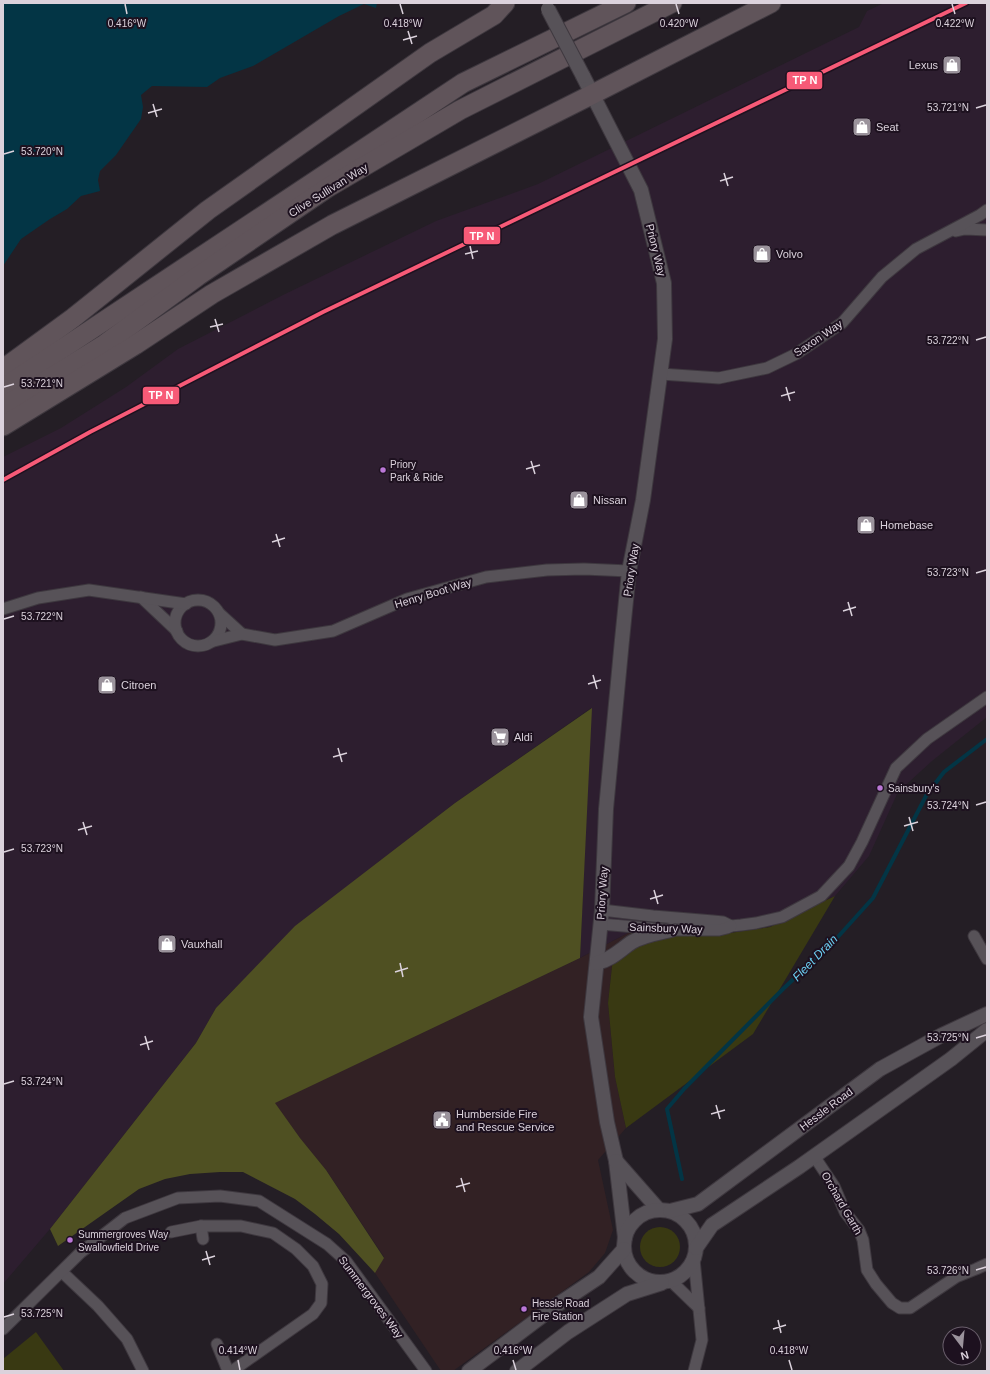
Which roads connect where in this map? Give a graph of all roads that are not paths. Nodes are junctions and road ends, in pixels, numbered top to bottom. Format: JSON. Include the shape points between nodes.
{"nodes":[{"id":1,"x":505,"y":3,"type":"edge"},
{"id":2,"x":626,"y":3,"type":"edge"},
{"id":3,"x":672,"y":3,"type":"edge"},
{"id":4,"x":771,"y":3,"type":"edge"},
{"id":5,"x":547,"y":6,"type":"edge"},
{"id":6,"x":593,"y":94,"type":"junction"},
{"id":7,"x":987,"y":210,"type":"edge"},
{"id":8,"x":987,"y":230,"type":"edge"},
{"id":9,"x":946,"y":233,"type":"junction"},
{"id":10,"x":3,"y":369,"type":"edge"},
{"id":11,"x":661,"y":374,"type":"junction"},
{"id":12,"x":3,"y":388,"type":"edge"},
{"id":13,"x":3,"y":407,"type":"edge"},
{"id":14,"x":3,"y":426,"type":"edge"},
{"id":15,"x":629,"y":571,"type":"junction"},
{"id":16,"x":141,"y":597,"type":"junction"},
{"id":17,"x":186,"y":604,"type":"junction"},
{"id":18,"x":3,"y":609,"type":"edge"},
{"id":19,"x":219,"y":613,"type":"junction"},
{"id":20,"x":176,"y":631,"type":"junction"},
{"id":21,"x":242,"y":634,"type":"junction"},
{"id":22,"x":214,"y":641,"type":"junction"},
{"id":23,"x":987,"y":697,"type":"edge"},
{"id":24,"x":602,"y":910,"type":"junction"},
{"id":25,"x":600,"y":924,"type":"junction"},
{"id":26,"x":731,"y":926,"type":"junction"},
{"id":27,"x":671,"y":930,"type":"junction"},
{"id":28,"x":974,"y":936,"type":"dead end"},
{"id":29,"x":987,"y":958,"type":"edge"},
{"id":30,"x":597,"y":963,"type":"junction"},
{"id":31,"x":987,"y":1014,"type":"edge"},
{"id":32,"x":987,"y":1030,"type":"edge"},
{"id":33,"x":814,"y":1156,"type":"junction"},
{"id":34,"x":616,"y":1161,"type":"junction"},
{"id":35,"x":664,"y":1211,"type":"junction"},
{"id":36,"x":202,"y":1226,"type":"junction"},
{"id":37,"x":171,"y":1232,"type":"dead end"},
{"id":38,"x":204,"y":1239,"type":"dead end"},
{"id":39,"x":624,"y":1244,"type":"junction"},
{"id":40,"x":695,"y":1253,"type":"junction"},
{"id":41,"x":987,"y":1264,"type":"edge"},
{"id":42,"x":62,"y":1272,"type":"junction"},
{"id":43,"x":669,"y":1281,"type":"junction"},
{"id":44,"x":699,"y":1308,"type":"junction"},
{"id":45,"x":3,"y":1329,"type":"edge"},
{"id":46,"x":217,"y":1344,"type":"dead end"},
{"id":47,"x":143,"y":1371,"type":"edge"},
{"id":48,"x":228,"y":1371,"type":"edge"},
{"id":49,"x":232,"y":1371,"type":"edge"},
{"id":50,"x":426,"y":1371,"type":"edge"},
{"id":51,"x":469,"y":1371,"type":"edge"},
{"id":52,"x":517,"y":1371,"type":"edge"},
{"id":53,"x":694,"y":1371,"type":"edge"}],
"edges":[{"from":1,"to":10,"type":"highway","via":[[494,14],[430,53],[208,210],[73,318]]},
{"from":2,"to":12,"type":"highway","name":"Clive Sullivan Way","via":[[464,83]]},
{"from":3,"to":13,"type":"highway","name":"Clive Sullivan Way","via":[[460,110],[327,188],[104,344]]},
{"from":4,"to":6,"type":"highway"},
{"from":5,"to":6,"type":"street","name":"Priory Way","bridge":true},
{"from":6,"to":11,"type":"street","name":"Priory Way","via":[[641,190],[664,283],[666,339]]},
{"from":6,"to":14,"type":"highway","via":[[332,225],[212,294],[135,345]]},
{"from":7,"to":9,"type":"street","name":"Saxon Way"},
{"from":8,"to":9,"type":"street","name":"Saxon Way","via":[[965,229]]},
{"from":9,"to":11,"type":"street","name":"Saxon Way","via":[[904,258],[882,277],[842,323],[796,354],[767,368],[718,378]]},
{"from":11,"to":15,"type":"street","name":"Priory Way","via":[[643,500]]},
{"from":15,"to":21,"type":"street","name":"Henry Boot Way","via":[[546,570],[486,577],[407,599],[333,631],[275,640]]},
{"from":15,"to":24,"type":"street","name":"Priory Way","via":[[606,809]]},
{"from":16,"to":17,"type":"street"},
{"from":16,"to":18,"type":"street","via":[[90,590],[38,598]]},
{"from":16,"to":20,"type":"street"},
{"from":17,"to":19,"type":"street","via":[[200,600],[208,602]]},
{"from":17,"to":20,"type":"street","via":[[176,616]]},
{"from":19,"to":21,"type":"street"},
{"from":19,"to":22,"type":"street","via":[[221,628]]},
{"from":20,"to":22,"type":"street","via":[[180,638],[193,646],[207,645]]},
{"from":21,"to":22,"type":"street"},
{"from":23,"to":26,"type":"street","name":"Sainsbury Way","via":[[927,739],[896,768],[849,866],[821,896],[782,917]]},
{"from":24,"to":25,"type":"street","name":"Priory Way"},
{"from":24,"to":26,"type":"street","name":"Sainsbury Way","via":[[723,922]]},
{"from":25,"to":27,"type":"street","name":"Sainsbury Way"},
{"from":25,"to":30,"type":"street","name":"Priory Way"},
{"from":26,"to":27,"type":"street","name":"Sainsbury Way","via":[[719,930]]},
{"from":27,"to":30,"type":"street","via":[[640,938],[609,959]]},
{"from":28,"to":29,"type":"street"},
{"from":30,"to":34,"type":"street","name":"Priory Way","via":[[591,1017],[607,1122]]},
{"from":31,"to":35,"type":"street","name":"Hessle Road","via":[[880,1069],[698,1204]]},
{"from":32,"to":33,"type":"street","via":[[951,1059]]},
{"from":33,"to":40,"type":"street","via":[[712,1225]]},
{"from":33,"to":41,"type":"street","name":"Orchard Garth","via":[[859,1230],[867,1270],[895,1306],[910,1308],[956,1277]]},
{"from":34,"to":35,"type":"street","name":"Priory Way"},
{"from":34,"to":39,"type":"street","name":"Priory Way"},
{"from":35,"to":39,"type":"street","via":[[647,1212],[637,1218],[629,1227]]},
{"from":35,"to":40,"type":"street","via":[[681,1217],[690,1225],[695,1236]]},
{"from":36,"to":37,"type":"street"},
{"from":36,"to":38,"type":"street"},
{"from":36,"to":49,"type":"street","via":[[240,1226],[273,1233],[296,1249],[313,1266],[322,1284],[321,1303],[313,1314]]},
{"from":39,"to":43,"type":"street","via":[[627,1261],[634,1271],[654,1282]]},
{"from":39,"to":51,"type":"street","via":[[599,1277],[554,1307]]},
{"from":40,"to":43,"type":"street","via":[[681,1276]]},
{"from":40,"to":44,"type":"street"},
{"from":42,"to":45,"type":"street","name":"Summergroves Way"},
{"from":42,"to":47,"type":"street","via":[[98,1306],[127,1339]]},
{"from":42,"to":50,"type":"street","name":"Summergroves Way","via":[[125,1218],[178,1198],[220,1196],[259,1201],[327,1244],[346,1261]]},
{"from":43,"to":44,"type":"street"},
{"from":43,"to":52,"type":"street","via":[[627,1294],[568,1332]]},
{"from":44,"to":53,"type":"street","via":[[702,1340]]},
{"from":46,"to":48,"type":"street"}]}
